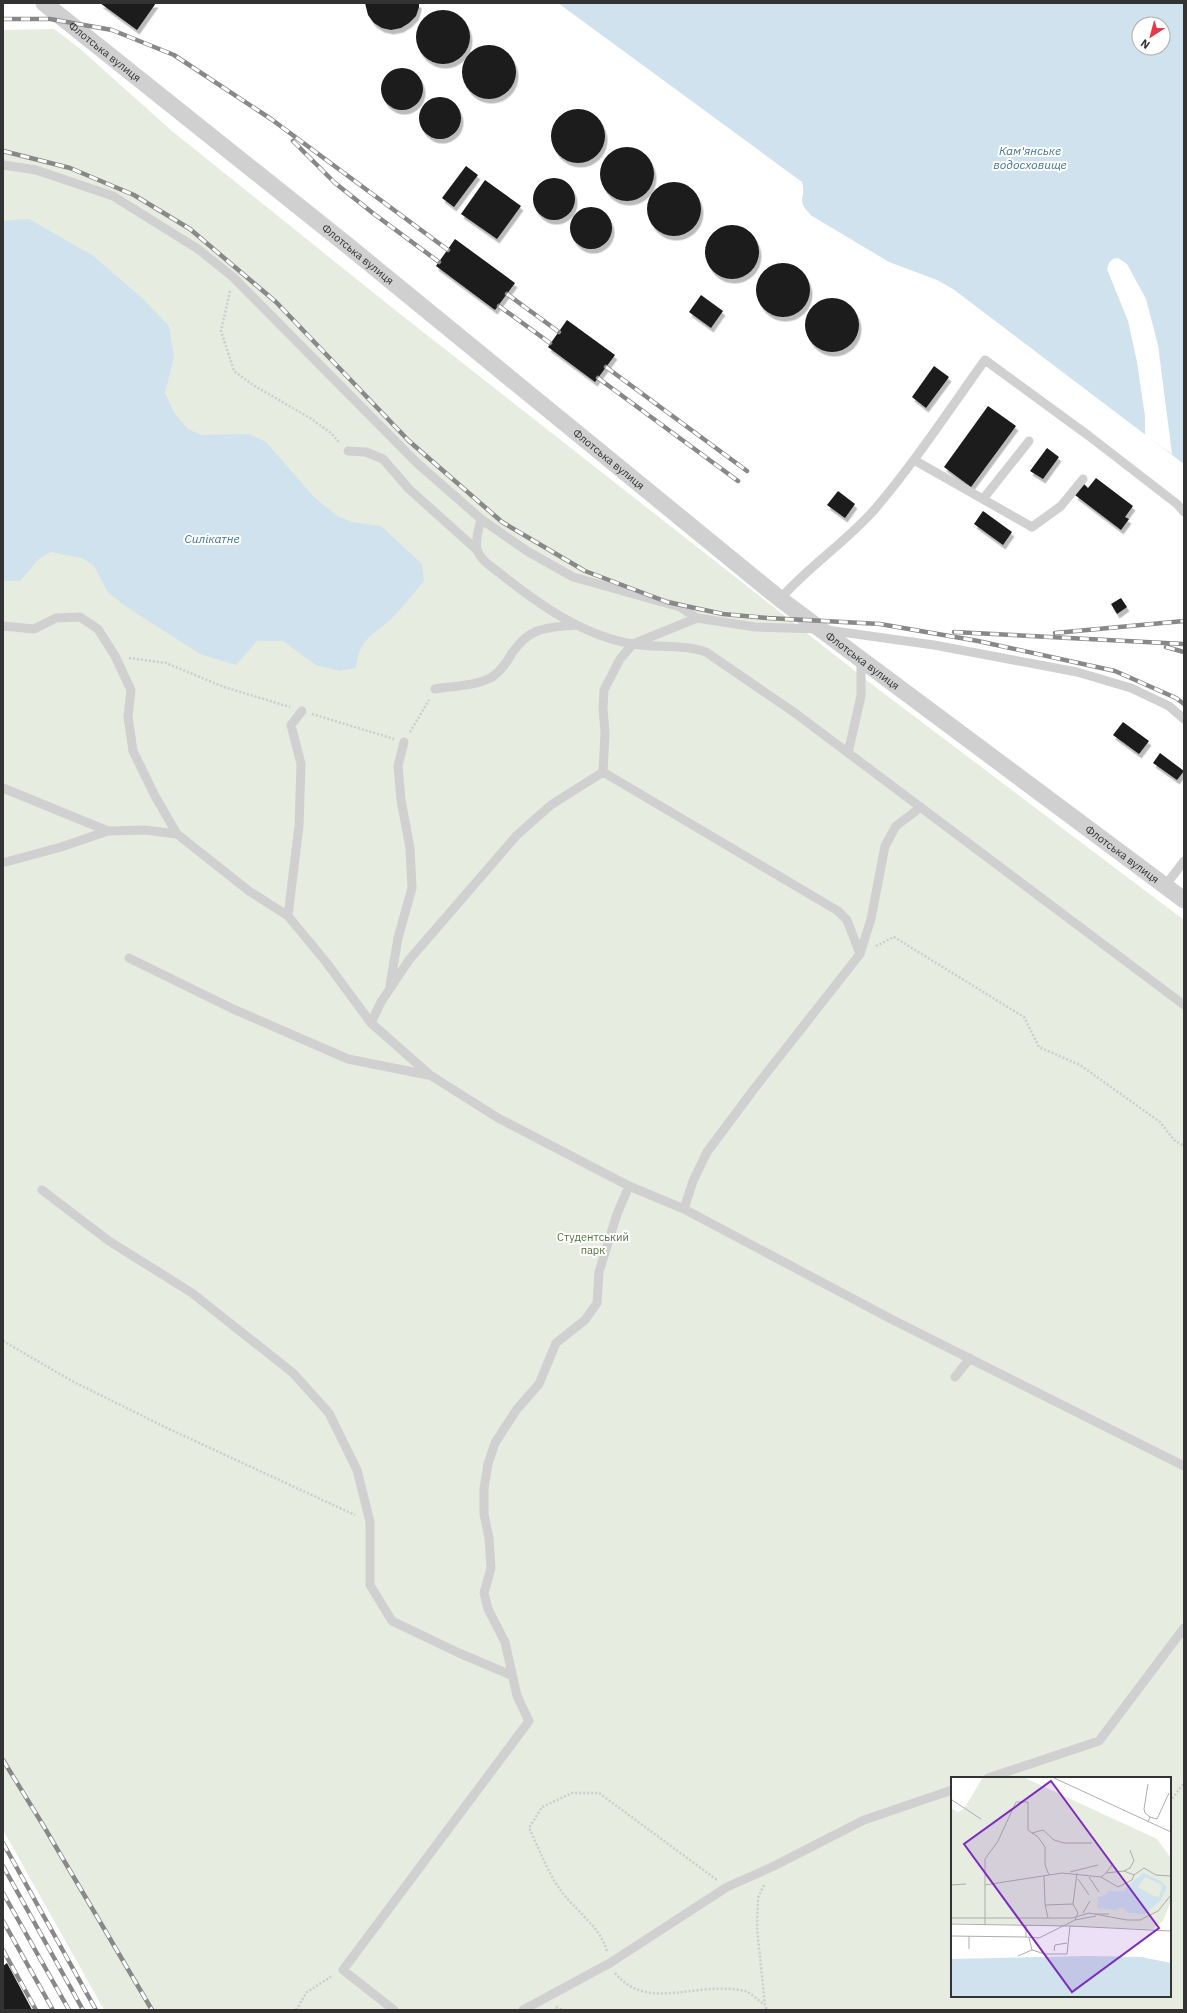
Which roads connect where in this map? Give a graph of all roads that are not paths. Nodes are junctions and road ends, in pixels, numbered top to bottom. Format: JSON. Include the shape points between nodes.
{"nodes":[{"id":1,"x":44,"y":3,"type":"edge"},
{"id":2,"x":3,"y":165,"type":"edge"},
{"id":3,"x":1030,"y":442,"type":"dead end"},
{"id":4,"x":348,"y":451,"type":"road end"},
{"id":5,"x":914,"y":460,"type":"junction"},
{"id":6,"x":1083,"y":479,"type":"dead end"},
{"id":7,"x":983,"y":499,"type":"junction"},
{"id":8,"x":1184,"y":512,"type":"edge"},
{"id":9,"x":481,"y":519,"type":"junction"},
{"id":10,"x":477,"y":550,"type":"junction"},
{"id":11,"x":780,"y":598,"type":"junction"},
{"id":12,"x":697,"y":618,"type":"junction"},
{"id":13,"x":578,"y":625,"type":"junction"},
{"id":14,"x":3,"y":626,"type":"edge"},
{"id":15,"x":820,"y":629,"type":"junction"},
{"id":16,"x":633,"y":644,"type":"junction"},
{"id":17,"x":861,"y":660,"type":"junction"},
{"id":18,"x":435,"y":689,"type":"road end"},
{"id":19,"x":302,"y":710,"type":"road end"},
{"id":20,"x":1184,"y":719,"type":"edge"},
{"id":21,"x":404,"y":742,"type":"road end"},
{"id":22,"x":848,"y":753,"type":"junction"},
{"id":23,"x":603,"y":772,"type":"junction"},
{"id":24,"x":3,"y":788,"type":"edge"},
{"id":25,"x":921,"y":807,"type":"junction"},
{"id":26,"x":108,"y":831,"type":"junction"},
{"id":27,"x":177,"y":834,"type":"junction"},
{"id":28,"x":1184,"y":861,"type":"edge"},
{"id":29,"x":6,"y":862,"type":"dead end"},
{"id":30,"x":1165,"y":886,"type":"junction"},
{"id":31,"x":1184,"y":900,"type":"edge"},
{"id":32,"x":288,"y":916,"type":"junction"},
{"id":33,"x":860,"y":954,"type":"junction"},
{"id":34,"x":129,"y":958,"type":"dead end"},
{"id":35,"x":388,"y":991,"type":"junction"},
{"id":36,"x":1184,"y":1005,"type":"edge"},
{"id":37,"x":371,"y":1023,"type":"junction"},
{"id":38,"x":430,"y":1075,"type":"junction"},
{"id":39,"x":630,"y":1186,"type":"junction"},
{"id":40,"x":42,"y":1190,"type":"dead end"},
{"id":41,"x":684,"y":1208,"type":"junction"},
{"id":42,"x":970,"y":1358,"type":"junction"},
{"id":43,"x":954,"y":1377,"type":"dead end"},
{"id":44,"x":1184,"y":1466,"type":"edge"},
{"id":45,"x":1184,"y":1628,"type":"edge"},
{"id":46,"x":511,"y":1675,"type":"junction"},
{"id":47,"x":991,"y":1777,"type":"edge"},
{"id":48,"x":951,"y":1790,"type":"edge"},
{"id":49,"x":394,"y":2010,"type":"edge"},
{"id":50,"x":523,"y":2010,"type":"edge"}],
"edges":[{"from":1,"to":11,"type":"street","name":"Флотська вулиця","via":[[353,250]]},
{"from":2,"to":9,"type":"lane","via":[[36,170],[113,196],[198,248],[233,277],[418,463]]},
{"from":3,"to":7,"type":"lane"},
{"from":4,"to":10,"type":"lane","via":[[366,452],[383,459],[409,489]]},
{"from":5,"to":7,"type":"lane"},
{"from":5,"to":8,"type":"lane","via":[[985,360],[1089,436]]},
{"from":5,"to":11,"type":"lane","via":[[874,510],[834,549],[792,584]]},
{"from":6,"to":7,"type":"lane","via":[[1061,506],[1032,527]]},
{"from":9,"to":10,"type":"lane"},
{"from":9,"to":12,"type":"lane","via":[[527,551],[574,577],[680,607]]},
{"from":10,"to":13,"type":"lane","via":[[483,560],[517,587],[561,617]]},
{"from":11,"to":15,"type":"street","name":"Флотська вулиця"},
{"from":12,"to":15,"type":"lane","via":[[755,627]]},
{"from":12,"to":16,"type":"lane"},
{"from":13,"to":16,"type":"lane","via":[[601,636]]},
{"from":13,"to":18,"type":"lane","via":[[547,628],[529,633],[493,676],[478,683]]},
{"from":14,"to":27,"type":"lane","via":[[34,628],[56,618],[80,617],[98,629],[115,656],[131,690],[128,717],[133,751]]},
{"from":15,"to":17,"type":"street","name":"Флотська вулиця"},
{"from":15,"to":20,"type":"lane","via":[[934,645],[1077,672],[1131,688],[1169,706]]},
{"from":16,"to":22,"type":"lane","via":[[694,648],[706,652]]},
{"from":16,"to":23,"type":"lane","via":[[620,659],[604,690]]},
{"from":17,"to":22,"type":"lane","via":[[861,696]]},
{"from":17,"to":30,"type":"street","name":"Флотська вулиця"},
{"from":19,"to":32,"type":"lane","via":[[291,725],[301,764],[299,826]]},
{"from":21,"to":35,"type":"lane","via":[[398,766],[410,848],[412,888],[398,938]]},
{"from":22,"to":25,"type":"lane"},
{"from":23,"to":33,"type":"lane","via":[[838,911],[847,920]]},
{"from":23,"to":35,"type":"lane","via":[[551,805],[517,835],[408,960]]},
{"from":24,"to":26,"type":"lane"},
{"from":25,"to":33,"type":"lane","via":[[896,826],[885,846],[871,919]]},
{"from":25,"to":36,"type":"lane"},
{"from":26,"to":27,"type":"lane","via":[[145,830]]},
{"from":26,"to":29,"type":"lane"},
{"from":27,"to":32,"type":"lane","via":[[249,891]]},
{"from":28,"to":30,"type":"lane"},
{"from":30,"to":31,"type":"street","name":"Флотська вулиця"},
{"from":32,"to":37,"type":"lane"},
{"from":33,"to":41,"type":"lane","via":[[707,1152]]},
{"from":34,"to":38,"type":"lane","via":[[232,1009],[348,1059]]},
{"from":35,"to":37,"type":"lane"},
{"from":37,"to":38,"type":"lane"},
{"from":38,"to":39,"type":"lane","via":[[498,1118]]},
{"from":39,"to":41,"type":"lane"},
{"from":39,"to":46,"type":"lane","via":[[617,1214],[599,1272],[597,1304],[585,1320],[556,1343],[539,1384],[517,1409],[495,1443],[488,1464],[484,1488],[484,1514],[491,1568],[484,1593],[488,1609],[505,1642]]},
{"from":40,"to":46,"type":"lane","via":[[109,1241],[192,1293],[293,1373],[328,1413],[357,1470],[370,1522],[370,1585],[392,1621]]},
{"from":41,"to":42,"type":"lane","via":[[891,1319]]},
{"from":42,"to":43,"type":"lane"},
{"from":42,"to":44,"type":"lane"},
{"from":45,"to":47,"type":"lane","via":[[1099,1741]]},
{"from":46,"to":49,"type":"lane","via":[[517,1696],[529,1721],[343,1970]]},
{"from":48,"to":50,"type":"lane","via":[[864,1820],[727,1887],[610,1963]]}]}
